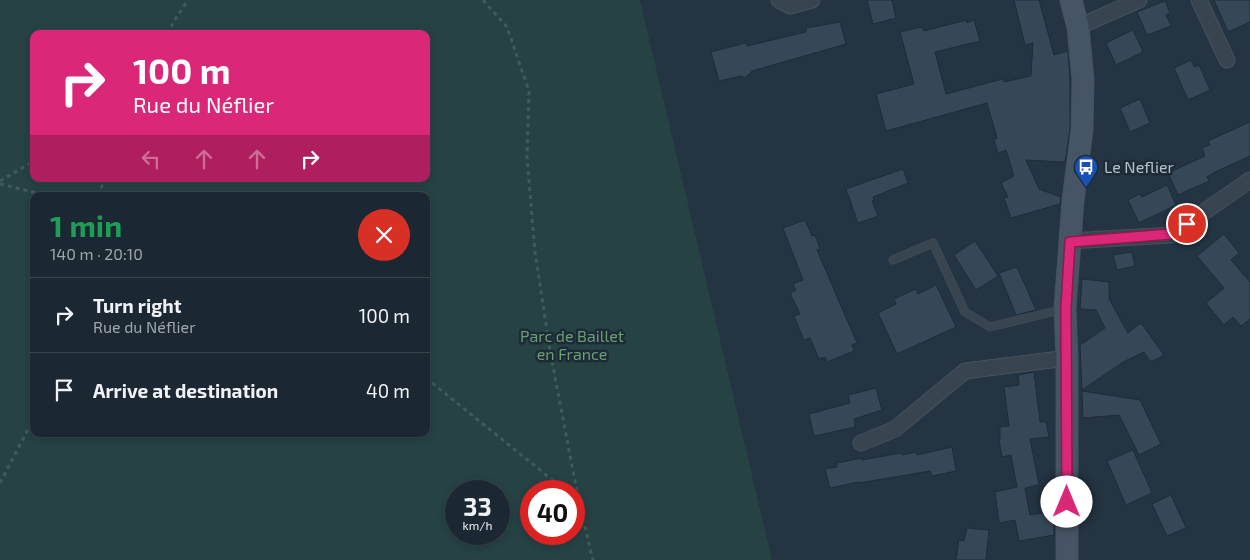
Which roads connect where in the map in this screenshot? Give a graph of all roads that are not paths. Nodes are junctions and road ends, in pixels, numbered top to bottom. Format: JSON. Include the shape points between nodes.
{"nodes":[{"id":1,"x":779,"y":0,"type":"edge"},
{"id":2,"x":812,"y":0,"type":"edge"},
{"id":3,"x":1071,"y":0,"type":"edge"},
{"id":4,"x":1139,"y":0,"type":"edge"},
{"id":5,"x":1199,"y":0,"type":"edge"},
{"id":6,"x":1078,"y":26,"type":"junction"},
{"id":7,"x":1227,"y":60,"type":"dead end"},
{"id":8,"x":1250,"y":180,"type":"edge"},
{"id":9,"x":1070,"y":242,"type":"junction"},
{"id":10,"x":893,"y":260,"type":"dead end"},
{"id":11,"x":1066,"y":308,"type":"junction"},
{"id":12,"x":1067,"y":358,"type":"junction"},
{"id":13,"x":861,"y":443,"type":"dead end"},
{"id":14,"x":1067,"y":560,"type":"edge"}],
"edges":[{"from":1,"to":2,"type":"street","via":[[790,6]]},
{"from":3,"to":6,"type":"street"},
{"from":4,"to":6,"type":"street"},
{"from":5,"to":7,"type":"street"},
{"from":6,"to":9,"type":"street","via":[[1083,80],[1082,130]]},
{"from":8,"to":9,"type":"street","via":[[1171,234]]},
{"from":9,"to":11,"type":"street"},
{"from":10,"to":11,"type":"lane","via":[[933,243],[965,312],[990,326]]},
{"from":11,"to":12,"type":"street"},
{"from":12,"to":13,"type":"street","via":[[965,371],[895,429]]},
{"from":12,"to":14,"type":"street"}]}
